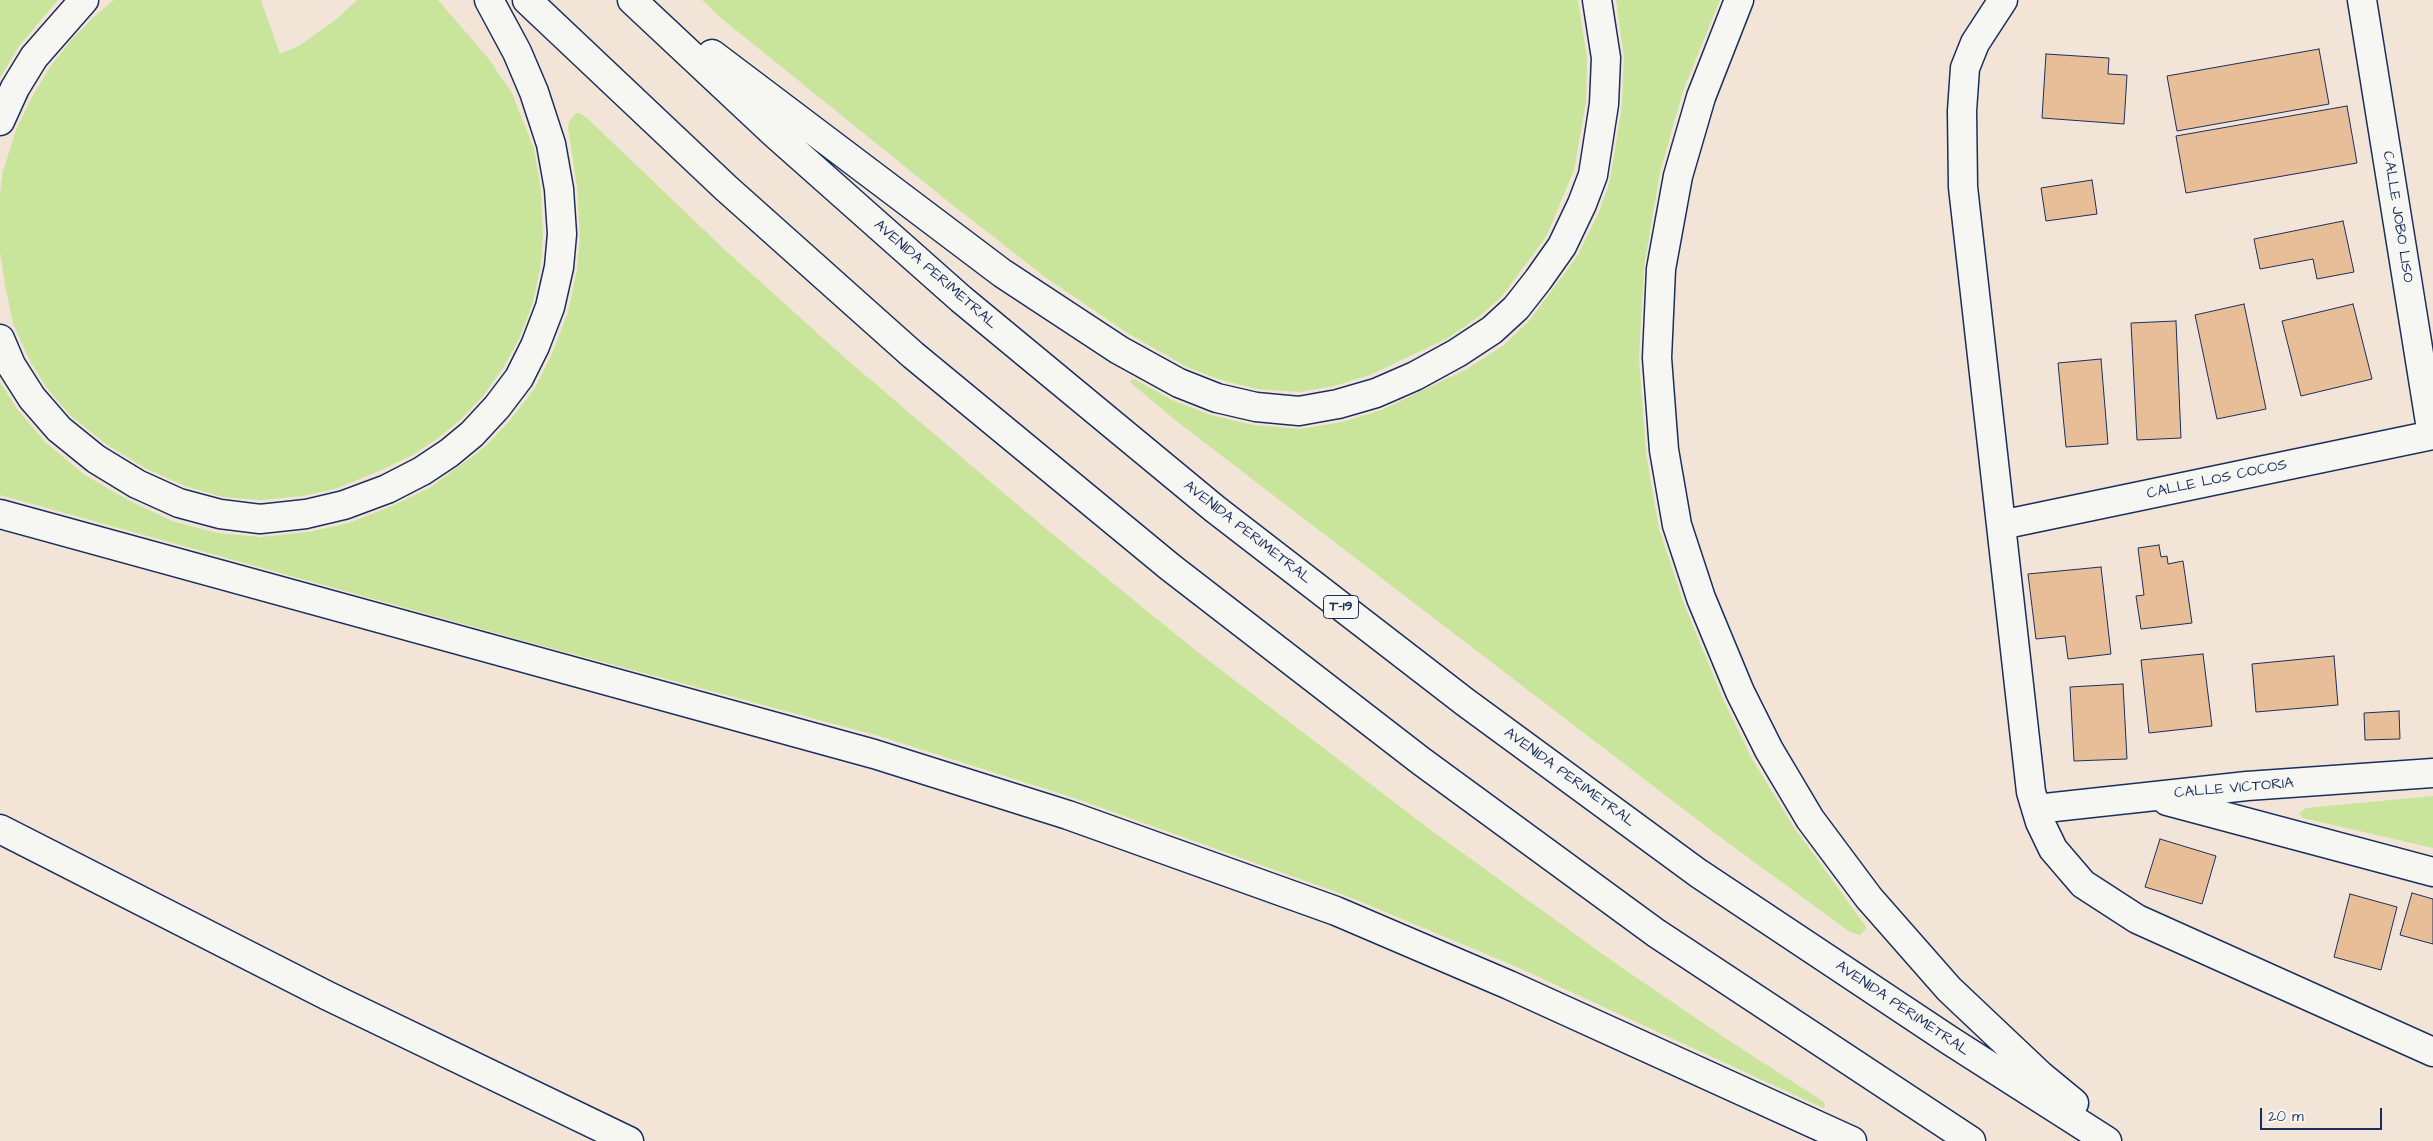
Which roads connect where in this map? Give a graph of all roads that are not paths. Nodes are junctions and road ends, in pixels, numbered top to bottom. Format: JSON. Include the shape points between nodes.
{"nodes":[{"id":1,"x":84,"y":0,"type":"edge"},
{"id":2,"x":489,"y":0,"type":"edge"},
{"id":3,"x":527,"y":0,"type":"edge"},
{"id":4,"x":632,"y":0,"type":"edge"},
{"id":5,"x":640,"y":0,"type":"edge"},
{"id":6,"x":1596,"y":0,"type":"edge"},
{"id":7,"x":1739,"y":0,"type":"edge"},
{"id":8,"x":2003,"y":0,"type":"edge"},
{"id":9,"x":2362,"y":0,"type":"edge"},
{"id":10,"x":0,"y":121,"type":"edge"},
{"id":11,"x":0,"y":339,"type":"edge"},
{"id":12,"x":2433,"y":435,"type":"edge"},
{"id":13,"x":0,"y":514,"type":"edge"},
{"id":14,"x":2001,"y":524,"type":"junction"},
{"id":15,"x":2433,"y":773,"type":"edge"},
{"id":16,"x":2151,"y":797,"type":"junction"},
{"id":17,"x":2036,"y":809,"type":"junction"},
{"id":18,"x":0,"y":828,"type":"edge"},
{"id":19,"x":2433,"y":872,"type":"edge"},
{"id":20,"x":2433,"y":1052,"type":"edge"},
{"id":21,"x":629,"y":1141,"type":"edge"},
{"id":22,"x":1852,"y":1141,"type":"edge"},
{"id":23,"x":1971,"y":1141,"type":"edge"},
{"id":24,"x":2106,"y":1141,"type":"edge"},
{"id":25,"x":2119,"y":1141,"type":"edge"}],
"edges":[{"from":1,"to":10,"type":"main road","via":[[34,57]]},
{"from":2,"to":11,"type":"main road","via":[[517,52],[551,144],[562,234],[550,307],[536,346],[519,378],[497,407],[449,453],[422,471],[344,505],[306,514],[260,519],[220,514],[179,503],[136,484],[96,459],[59,429],[32,398],[11,365]]},
{"from":3,"to":23,"type":"main road","via":[[726,188],[899,342],[1170,567],[1421,761],[1656,933]]},
{"from":4,"to":24,"type":"main road","name":"AVENIDA PERIMETRAL","number":"T-19","via":[[775,134],[954,292],[1222,515],[1465,702],[1698,873]]},
{"from":5,"to":6,"type":"main road","via":[[1002,273],[1119,350],[1179,383],[1216,398],[1256,407],[1299,411],[1376,393],[1458,353],[1492,330],[1516,308],[1538,280],[1562,246],[1593,175],[1604,104],[1606,58]]},
{"from":7,"to":25,"type":"main road","via":[[1701,97],[1683,158],[1662,269],[1656,358],[1664,450],[1677,524],[1701,598],[1740,692],[1769,750],[1810,818],[1869,898],[1949,989],[2040,1075]]},
{"from":8,"to":14,"type":"main road","via":[[1975,43],[1965,68],[1962,111],[1963,187]]},
{"from":9,"to":12,"type":"main road","name":"CALLE JOBO LISO"},
{"from":12,"to":14,"type":"main road","name":"CALLE LOS COCOS"},
{"from":13,"to":22,"type":"main road","via":[[874,754],[1068,815],[1336,911],[1509,985]]},
{"from":14,"to":17,"type":"main road","via":[[2031,792]]},
{"from":15,"to":16,"type":"main road","name":"CALLE VICTORIA","via":[[2247,786]]},
{"from":16,"to":17,"type":"main road","name":"CALLE VICTORIA"},
{"from":16,"to":19,"type":"main road"},
{"from":17,"to":20,"type":"main road","via":[[2053,849],[2083,884],[2136,918]]},
{"from":18,"to":21,"type":"main road","via":[[328,996]]}]}
